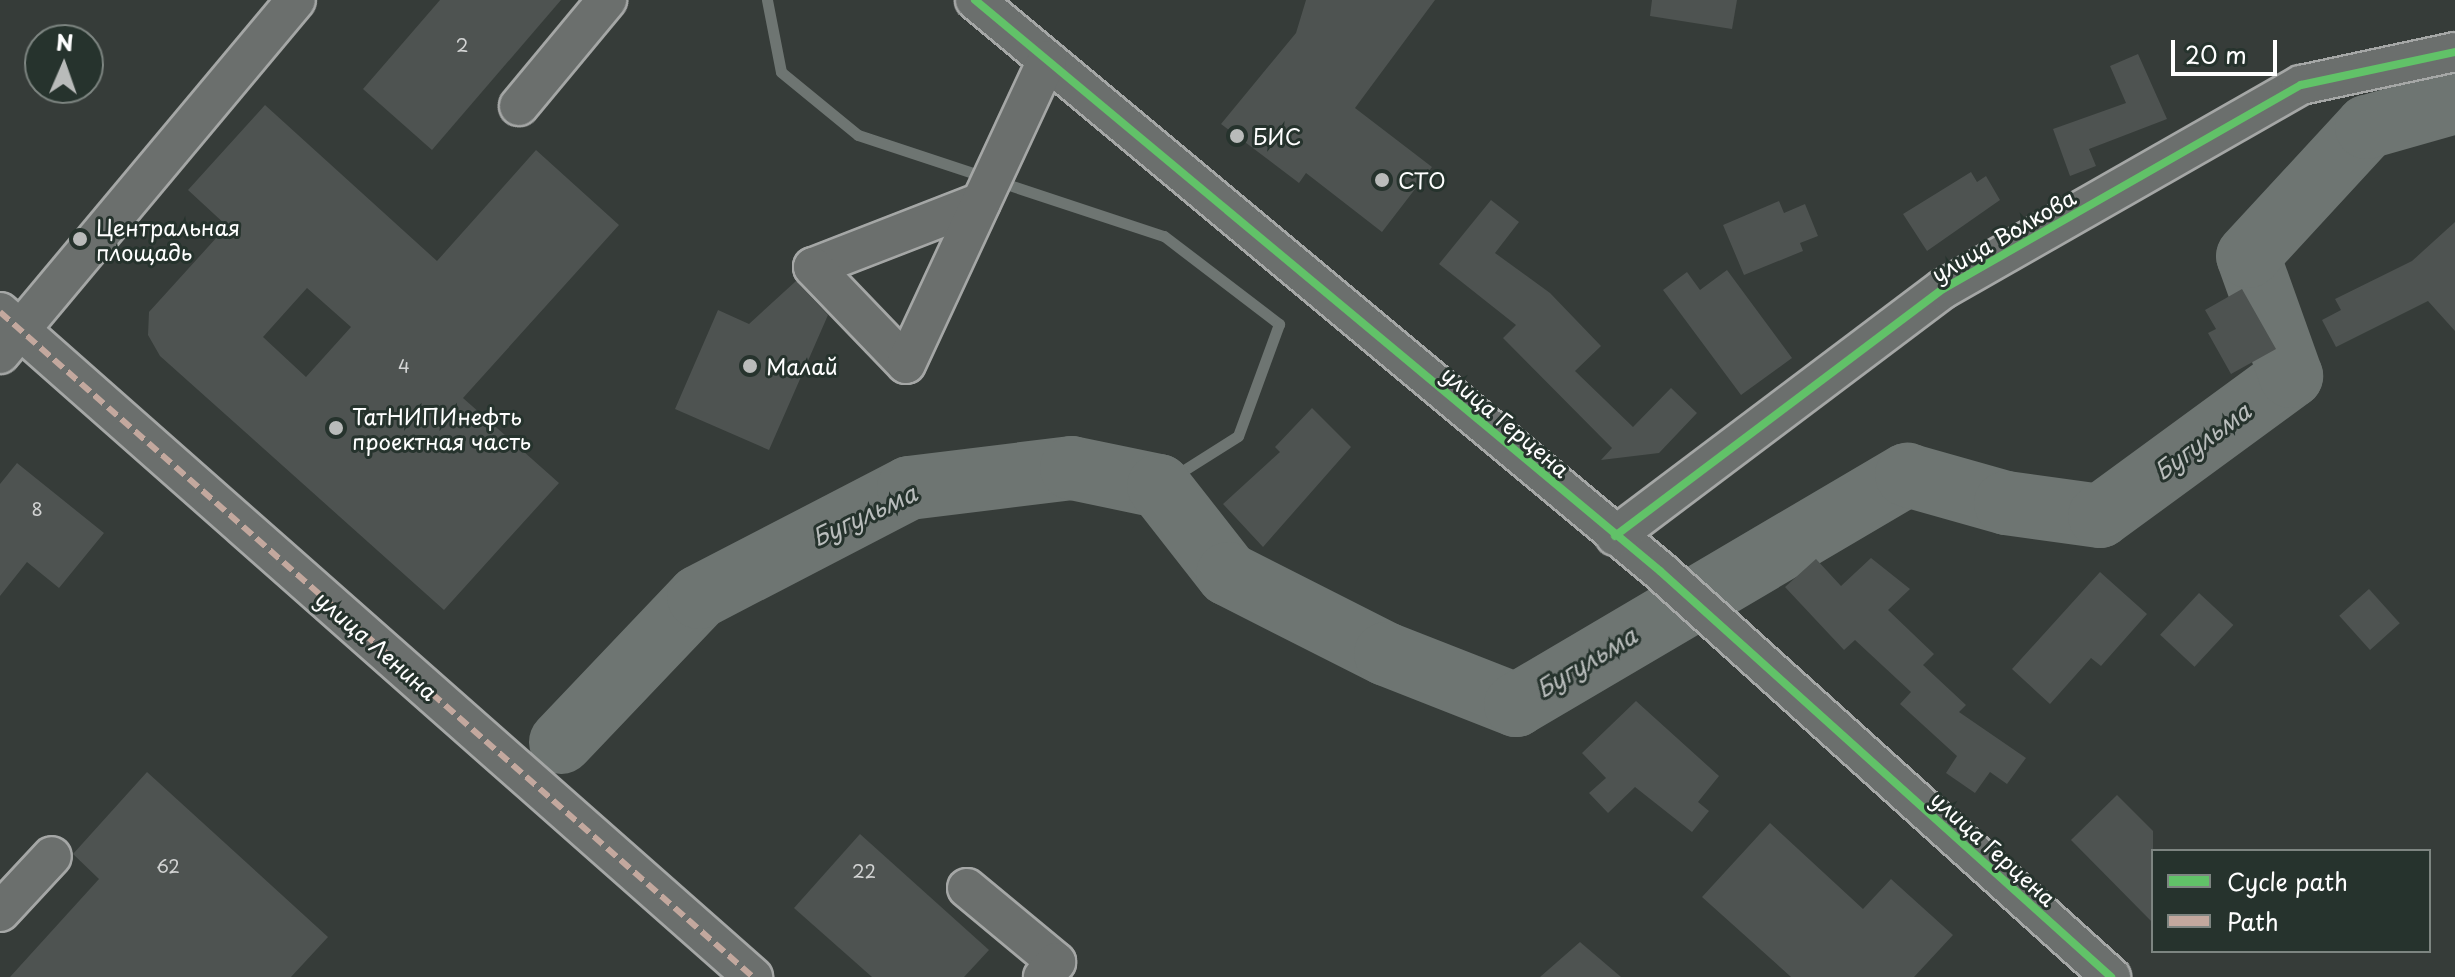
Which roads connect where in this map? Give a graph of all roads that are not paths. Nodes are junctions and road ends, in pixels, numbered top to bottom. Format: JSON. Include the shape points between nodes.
{"nodes":[{"id":1,"x":296,"y":0,"type":"edge"},
{"id":2,"x":607,"y":0,"type":"edge"},
{"id":3,"x":975,"y":0,"type":"edge"},
{"id":4,"x":2455,"y":52,"type":"edge"},
{"id":5,"x":1047,"y":60,"type":"junction"},
{"id":6,"x":519,"y":106,"type":"dead end"},
{"id":7,"x":981,"y":202,"type":"junction"},
{"id":8,"x":5,"y":339,"type":"edge"},
{"id":9,"x":1615,"y":536,"type":"junction"},
{"id":10,"x":52,"y":856,"type":"dead end"},
{"id":11,"x":967,"y":888,"type":"dead end"},
{"id":12,"x":0,"y":912,"type":"edge"},
{"id":13,"x":753,"y":977,"type":"edge"},
{"id":14,"x":1043,"y":977,"type":"edge"},
{"id":15,"x":2111,"y":977,"type":"edge"}],
"edges":[{"from":1,"to":8,"type":"street"},
{"from":2,"to":6,"type":"street"},
{"from":3,"to":5,"type":"street","name":"улица Герцена"},
{"from":4,"to":9,"type":"street","name":"улица Волкова","via":[[2301,85],[1943,289]]},
{"from":5,"to":7,"type":"street"},
{"from":5,"to":9,"type":"street","name":"улица Герцена"},
{"from":7,"to":7,"type":"street","via":[[906,364],[813,267],[869,245]]},
{"from":8,"to":13,"type":"street","name":"улица Ленина"},
{"from":9,"to":15,"type":"street","name":"улица Герцена","via":[[1717,621]]},
{"from":10,"to":12,"type":"street"},
{"from":11,"to":14,"type":"street","via":[[1056,962]]}]}
